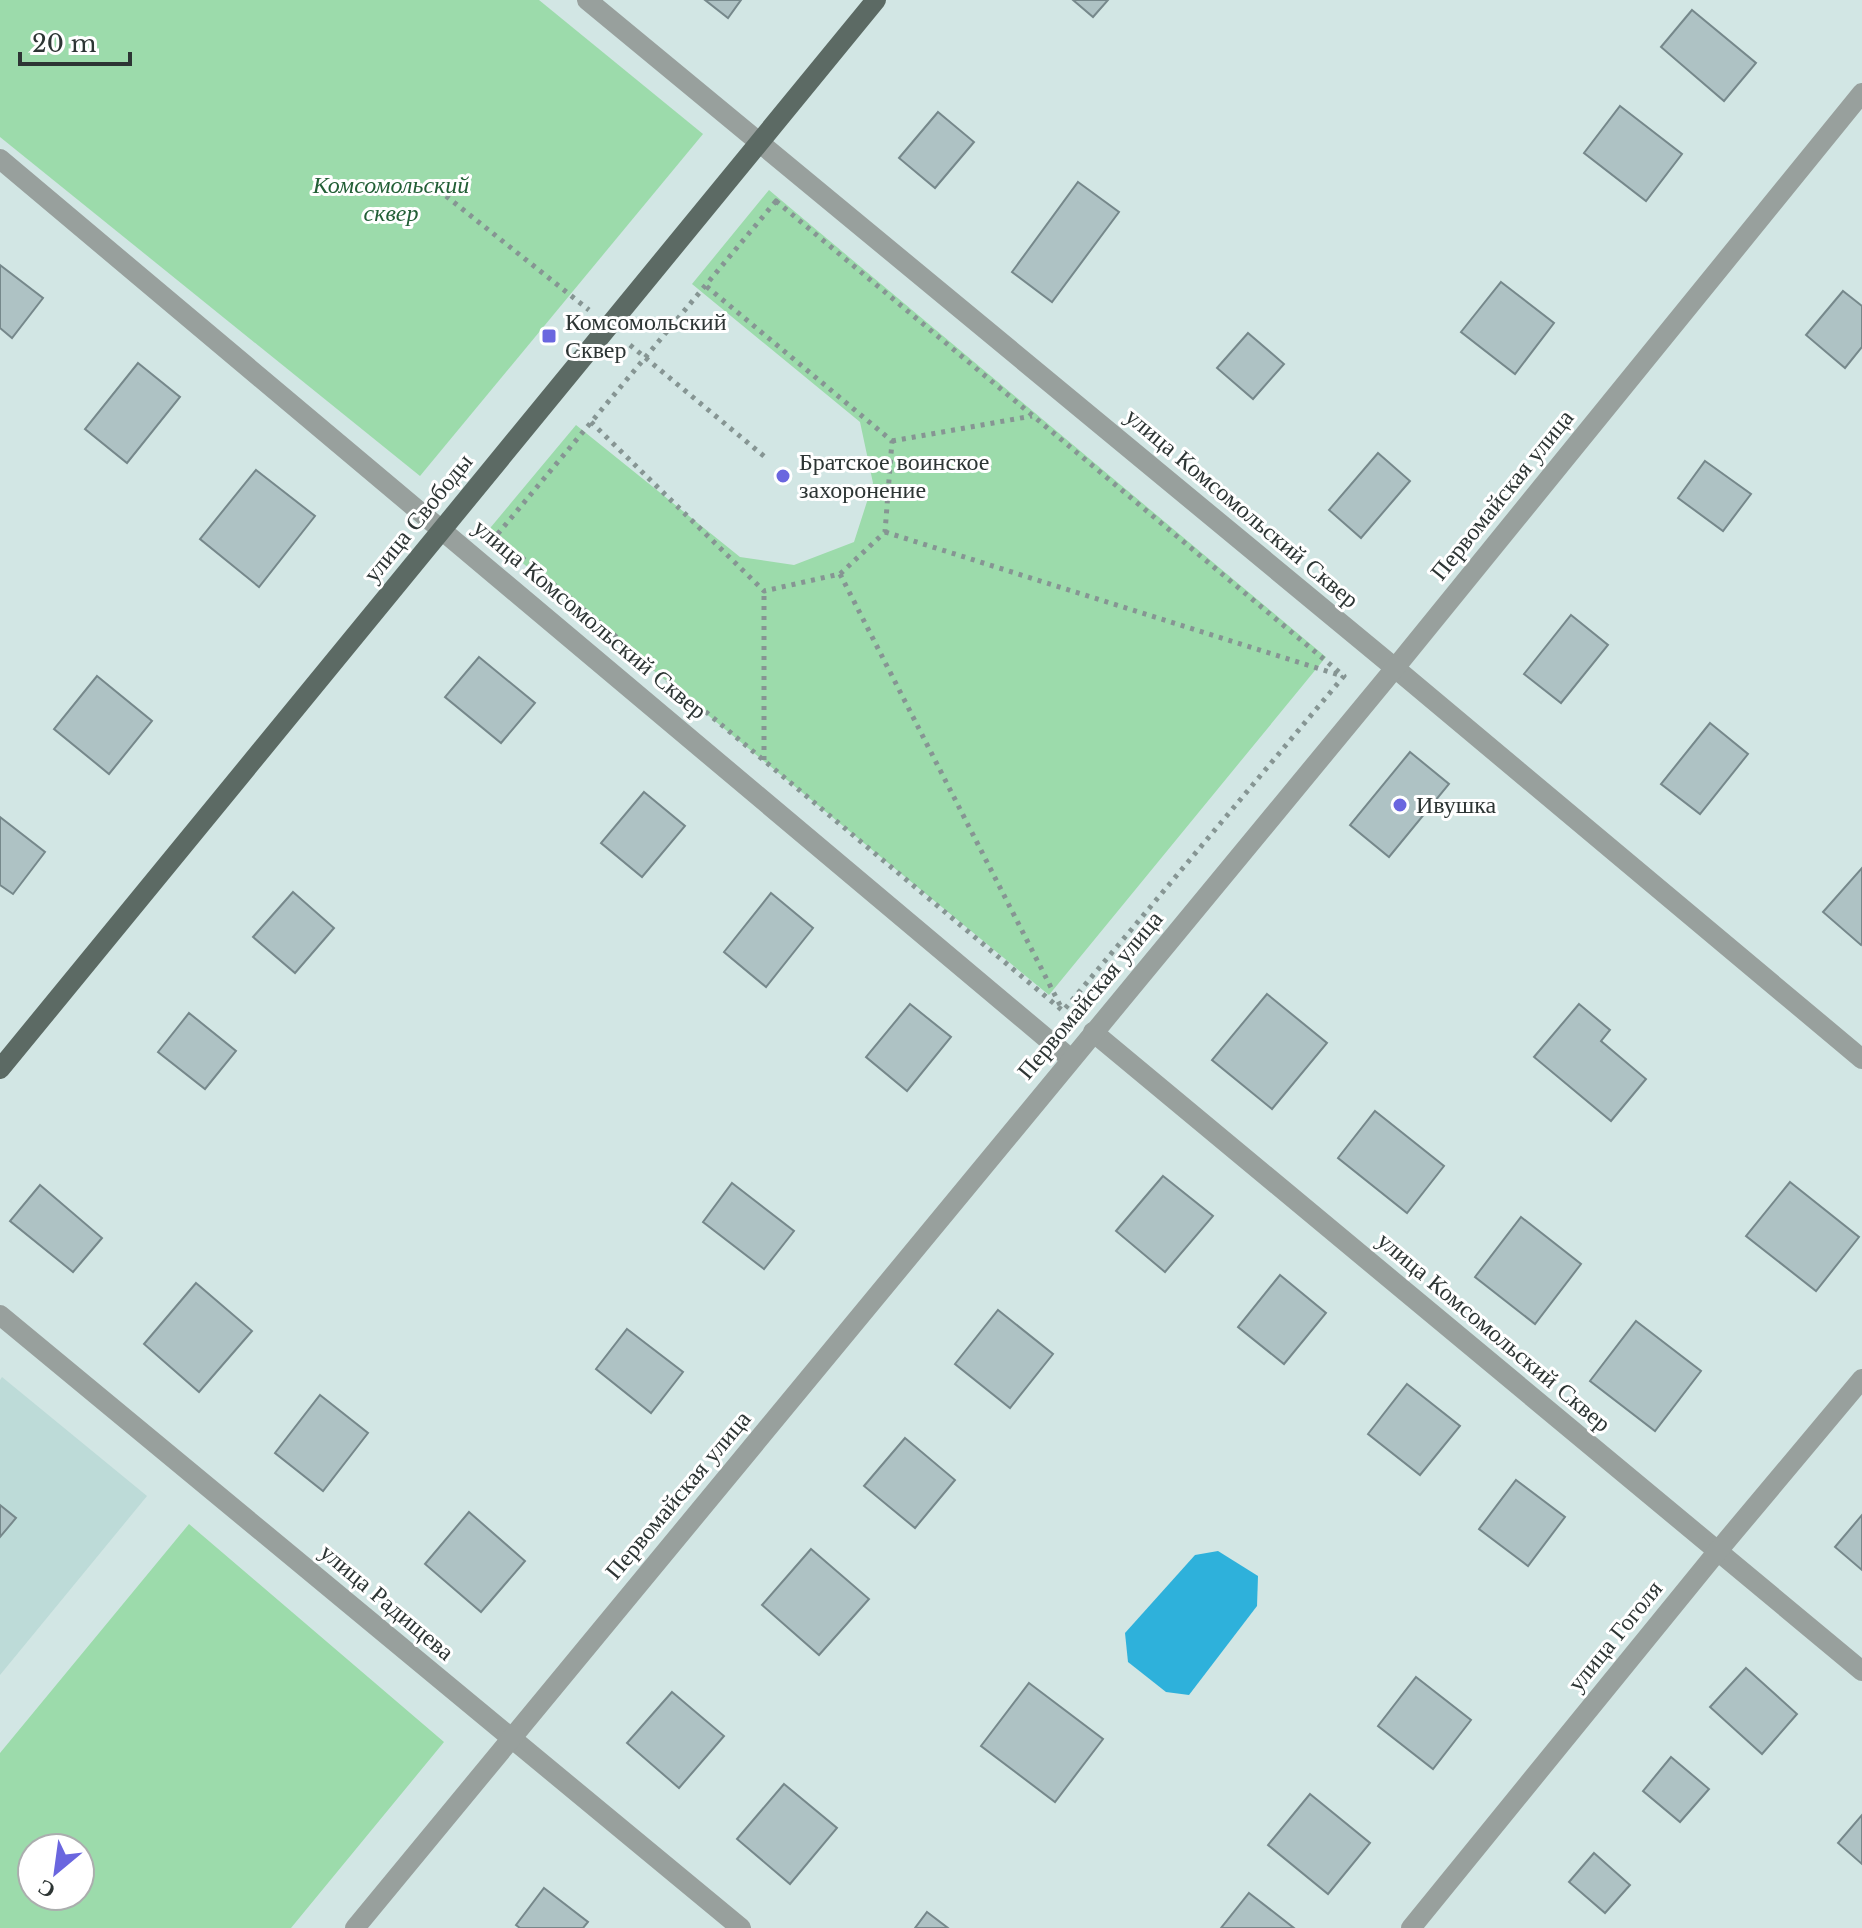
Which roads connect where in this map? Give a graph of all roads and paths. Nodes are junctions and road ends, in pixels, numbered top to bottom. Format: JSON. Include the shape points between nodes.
{"nodes":[{"id":1,"x":587,"y":0,"type":"edge"},
{"id":2,"x":876,"y":0,"type":"edge"},
{"id":3,"x":1862,"y":93,"type":"edge"},
{"id":4,"x":759,"y":142,"type":"junction"},
{"id":5,"x":0,"y":159,"type":"edge"},
{"id":6,"x":705,"y":286,"type":"junction"},
{"id":7,"x":1033,"y":416,"type":"junction"},
{"id":8,"x":591,"y":422,"type":"junction"},
{"id":9,"x":892,"y":441,"type":"junction"},
{"id":10,"x":442,"y":529,"type":"junction"},
{"id":11,"x":885,"y":532,"type":"junction"},
{"id":12,"x":840,"y":574,"type":"junction"},
{"id":13,"x":764,"y":591,"type":"junction"},
{"id":14,"x":1395,"y":668,"type":"junction"},
{"id":15,"x":1344,"y":676,"type":"junction"},
{"id":16,"x":764,"y":761,"type":"junction"},
{"id":17,"x":1063,"y":1011,"type":"junction"},
{"id":18,"x":1093,"y":1032,"type":"junction"},
{"id":19,"x":1071,"y":1059,"type":"junction"},
{"id":20,"x":1862,"y":1059,"type":"edge"},
{"id":21,"x":0,"y":1069,"type":"edge"},
{"id":22,"x":0,"y":1315,"type":"edge"},
{"id":23,"x":1862,"y":1379,"type":"edge"},
{"id":24,"x":1717,"y":1552,"type":"junction"},
{"id":25,"x":1862,"y":1671,"type":"edge"},
{"id":26,"x":510,"y":1739,"type":"junction"},
{"id":27,"x":355,"y":1928,"type":"edge"},
{"id":28,"x":741,"y":1928,"type":"edge"},
{"id":29,"x":1411,"y":1928,"type":"edge"}],
"edges":[{"from":1,"to":4,"type":"street","name":"улица Комсомольский Сквер"},
{"from":2,"to":4,"type":"main road","name":"улица Свободы"},
{"from":3,"to":14,"type":"street","name":"Первомайская улица"},
{"from":4,"to":10,"type":"main road","name":"улица Свободы"},
{"from":4,"to":14,"type":"street","name":"улица Комсомольский Сквер"},
{"from":5,"to":10,"type":"street","name":"улица Комсомольский Сквер"},
{"from":6,"to":7,"type":"path","via":[[776,201]]},
{"from":6,"to":8,"type":"path"},
{"from":6,"to":9,"type":"path"},
{"from":7,"to":9,"type":"path"},
{"from":7,"to":15,"type":"path"},
{"from":8,"to":13,"type":"path"},
{"from":8,"to":16,"type":"path","via":[[496,536]]},
{"from":9,"to":11,"type":"path"},
{"from":10,"to":19,"type":"street","name":"улица Комсомольский Сквер"},
{"from":10,"to":21,"type":"main road","name":"улица Свободы"},
{"from":11,"to":12,"type":"path"},
{"from":11,"to":15,"type":"path"},
{"from":12,"to":13,"type":"path"},
{"from":12,"to":17,"type":"path"},
{"from":13,"to":16,"type":"path"},
{"from":14,"to":18,"type":"street","name":"Первомайская улица"},
{"from":14,"to":20,"type":"street","name":"улица Комсомольский Сквер"},
{"from":15,"to":17,"type":"path"},
{"from":16,"to":17,"type":"path"},
{"from":18,"to":19,"type":"street","name":"Первомайская улица"},
{"from":18,"to":24,"type":"street","name":"улица Комсомольский Сквер"},
{"from":19,"to":26,"type":"street","name":"Первомайская улица"},
{"from":22,"to":26,"type":"street","name":"улица Радищева"},
{"from":23,"to":24,"type":"street","name":"улица Гоголя"},
{"from":24,"to":25,"type":"street","name":"улица Комсомольский Сквер"},
{"from":24,"to":29,"type":"street","name":"улица Гоголя"},
{"from":26,"to":27,"type":"street","name":"Первомайская улица"},
{"from":26,"to":28,"type":"street","name":"улица Радищева"}]}
